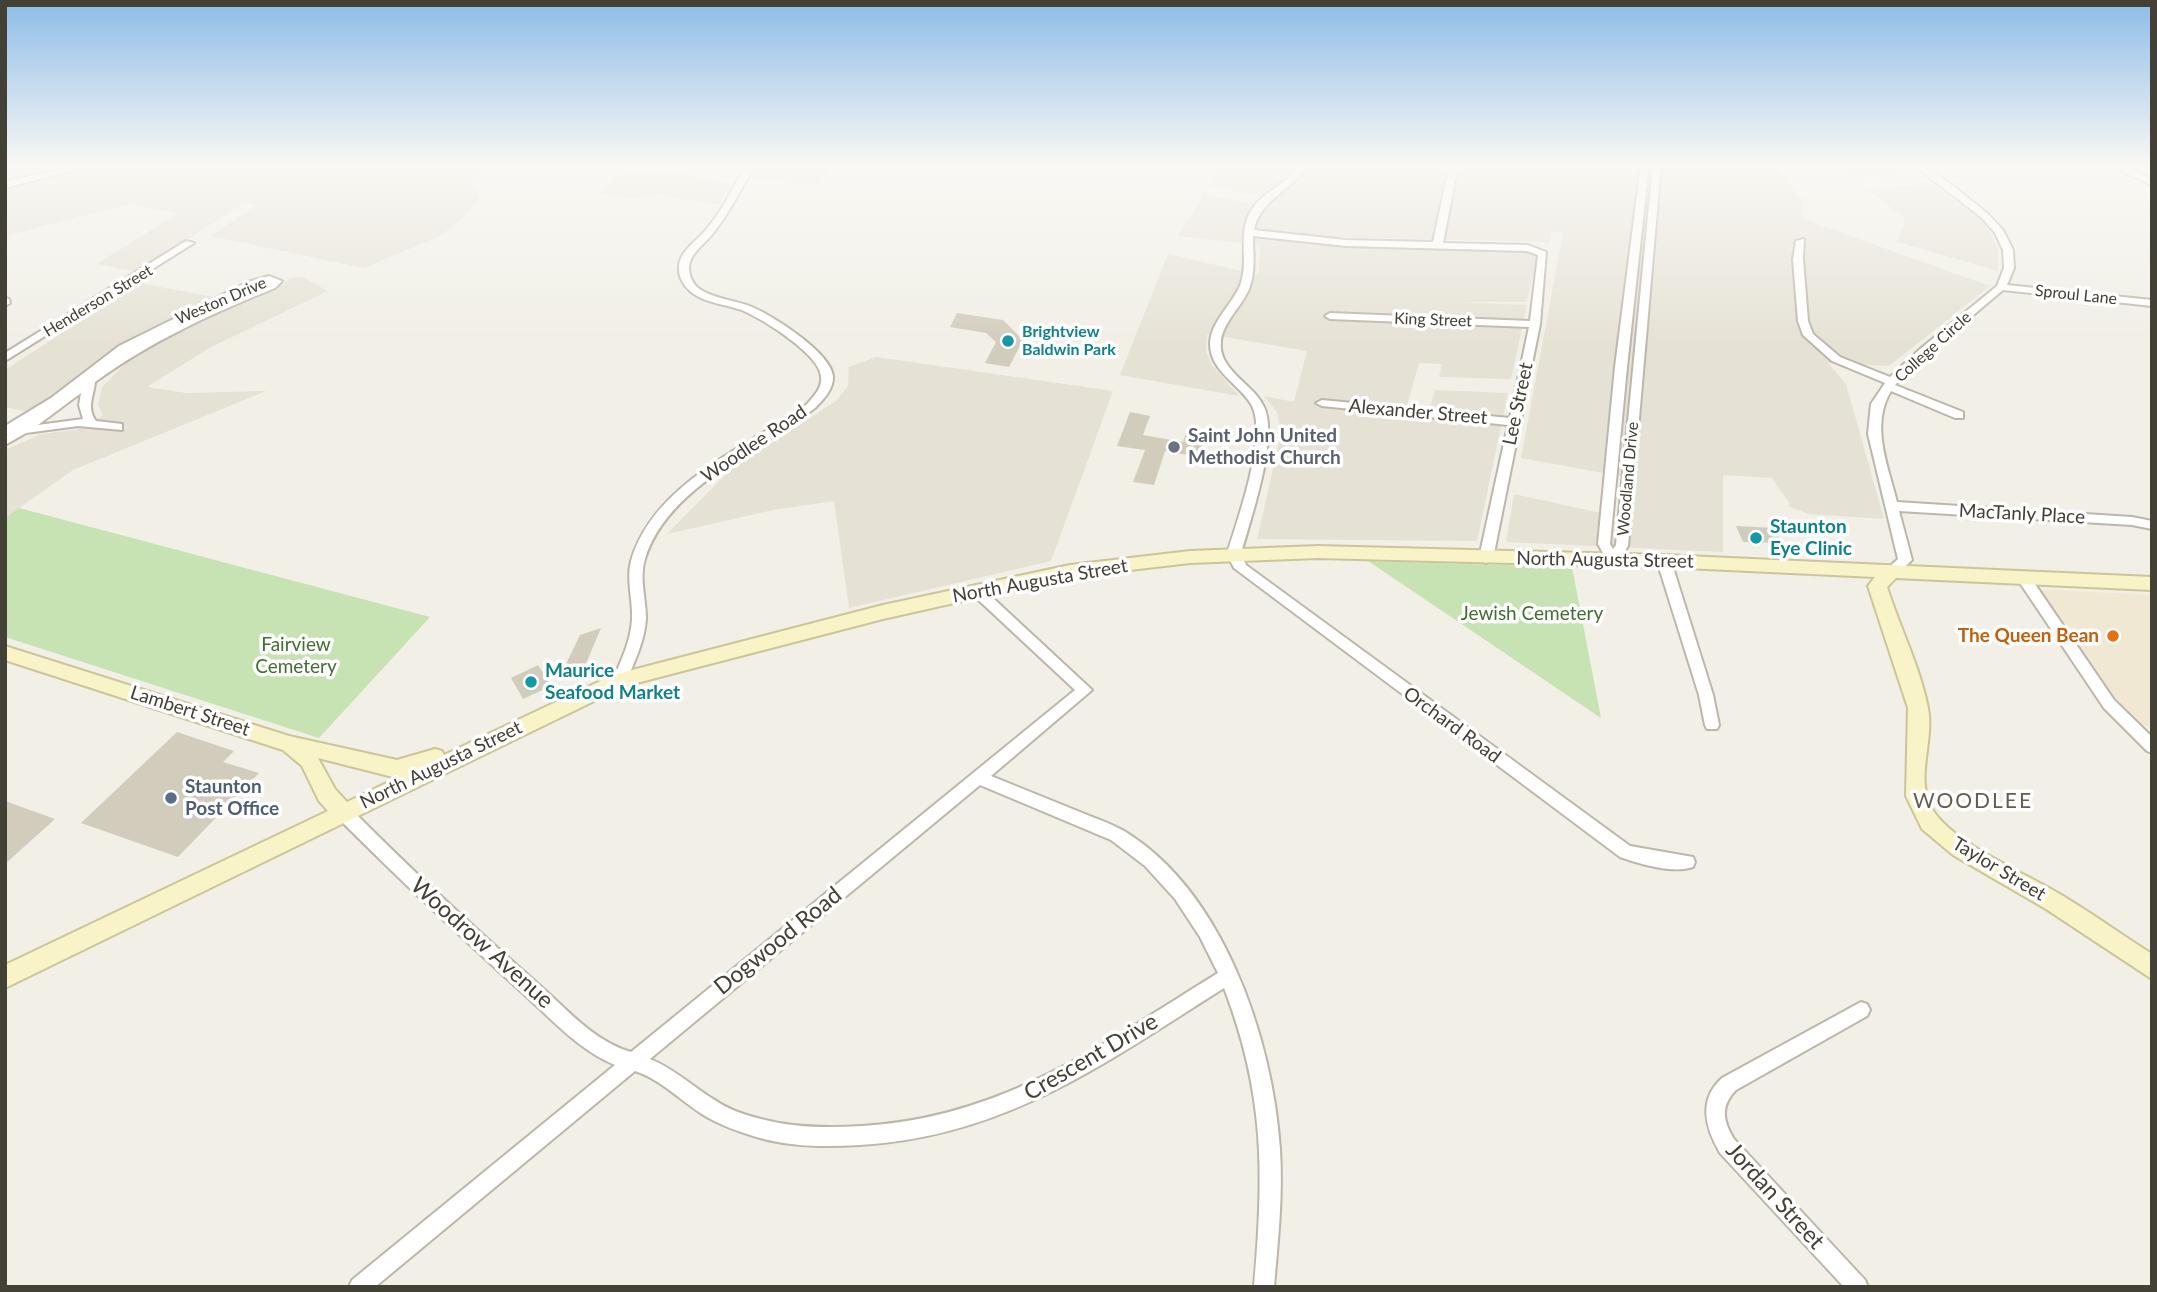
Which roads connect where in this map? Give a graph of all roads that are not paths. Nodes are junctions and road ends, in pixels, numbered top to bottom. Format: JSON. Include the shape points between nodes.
{"nodes":[{"id":1,"x":714,"y":224,"type":"edge"},
{"id":2,"x":1251,"y":224,"type":"edge"},
{"id":3,"x":1442,"y":224,"type":"edge"},
{"id":4,"x":1638,"y":224,"type":"edge"},
{"id":5,"x":1651,"y":224,"type":"edge"},
{"id":6,"x":1993,"y":224,"type":"edge"},
{"id":7,"x":1247,"y":232,"type":"junction"},
{"id":8,"x":1801,"y":241,"type":"dead end"},
{"id":9,"x":189,"y":243,"type":"dead end"},
{"id":10,"x":1437,"y":247,"type":"junction"},
{"id":11,"x":2001,"y":287,"type":"junction"},
{"id":12,"x":2152,"y":303,"type":"edge"},
{"id":13,"x":1330,"y":316,"type":"dead end"},
{"id":14,"x":1535,"y":324,"type":"junction"},
{"id":15,"x":5,"y":358,"type":"edge"},
{"id":16,"x":94,"y":379,"type":"junction"},
{"id":17,"x":1890,"y":384,"type":"junction"},
{"id":18,"x":1322,"y":403,"type":"dead end"},
{"id":19,"x":1959,"y":415,"type":"dead end"},
{"id":20,"x":1514,"y":422,"type":"junction"},
{"id":21,"x":93,"y":424,"type":"junction"},
{"id":22,"x":118,"y":427,"type":"dead end"},
{"id":23,"x":9,"y":434,"type":"edge"},
{"id":24,"x":1892,"y":506,"type":"junction"},
{"id":25,"x":2152,"y":525,"type":"edge"},
{"id":26,"x":1234,"y":554,"type":"junction"},
{"id":27,"x":1486,"y":558,"type":"junction"},
{"id":28,"x":1613,"y":559,"type":"junction"},
{"id":29,"x":1664,"y":561,"type":"junction"},
{"id":30,"x":1891,"y":572,"type":"junction"},
{"id":31,"x":2023,"y":577,"type":"junction"},
{"id":32,"x":2152,"y":584,"type":"edge"},
{"id":33,"x":976,"y":590,"type":"junction"},
{"id":34,"x":5,"y":653,"type":"edge"},
{"id":35,"x":620,"y":680,"type":"junction"},
{"id":36,"x":538,"y":719,"type":"junction"},
{"id":37,"x":1712,"y":725,"type":"dead end"},
{"id":38,"x":278,"y":739,"type":"junction"},
{"id":39,"x":2152,"y":747,"type":"edge"},
{"id":40,"x":980,"y":778,"type":"junction"},
{"id":41,"x":343,"y":812,"type":"junction"},
{"id":42,"x":1687,"y":862,"type":"dead end"},
{"id":43,"x":2152,"y":968,"type":"edge"},
{"id":44,"x":1228,"y":976,"type":"junction"},
{"id":45,"x":5,"y":977,"type":"edge"},
{"id":46,"x":1861,"y":1010,"type":"dead end"},
{"id":47,"x":630,"y":1061,"type":"junction"},
{"id":48,"x":359,"y":1287,"type":"edge"},
{"id":49,"x":1265,"y":1287,"type":"edge"},
{"id":50,"x":1858,"y":1287,"type":"edge"}],
"edges":[{"from":1,"to":35,"type":"street","name":"Woodlee Road","via":[[687,257],[685,276],[696,291],[773,322],[818,360],[826,383],[811,406],[704,477],[653,529],[637,566],[639,623]]},
{"from":2,"to":7,"type":"street"},
{"from":3,"to":10,"type":"street"},
{"from":4,"to":28,"type":"street","name":"Woodland Drive","via":[[1604,544]]},
{"from":5,"to":28,"type":"street","name":"Woodland Drive","via":[[1622,546]]},
{"from":6,"to":11,"type":"street","via":[[2007,244],[2010,267]]},
{"from":7,"to":10,"type":"street","via":[[1336,243]]},
{"from":7,"to":26,"type":"street","via":[[1247,281],[1215,342],[1223,367],[1255,401],[1263,420],[1260,452]]},
{"from":8,"to":17,"type":"street","via":[[1798,259],[1806,332],[1830,355]]},
{"from":9,"to":15,"type":"street","name":"Henderson Street"},
{"from":10,"to":14,"type":"street","name":"Lee Street","via":[[1541,252],[1545,257]]},
{"from":11,"to":12,"type":"street","name":"Sproul Lane"},
{"from":11,"to":17,"type":"street","name":"College Circle"},
{"from":13,"to":14,"type":"street","name":"King Street"},
{"from":14,"to":20,"type":"street","name":"Lee Street"},
{"from":16,"to":21,"type":"street","via":[[84,406]]},
{"from":16,"to":23,"type":"street","name":"Weston Drive"},
{"from":16,"to":23,"type":"street","name":"Weston Drive","via":[[156,338],[277,281],[252,284],[139,339]]},
{"from":17,"to":19,"type":"street"},
{"from":17,"to":24,"type":"street","name":"College Circle","via":[[1877,404],[1873,428]]},
{"from":18,"to":20,"type":"street","name":"Alexander Street"},
{"from":20,"to":27,"type":"street","name":"Lee Street"},
{"from":21,"to":22,"type":"street"},
{"from":21,"to":23,"type":"street","via":[[64,423]]},
{"from":24,"to":25,"type":"street","name":"MacTanly Place"},
{"from":24,"to":30,"type":"street","name":"College Circle","via":[[1905,560]]},
{"from":26,"to":27,"type":"main road","name":"North Augusta Street"},
{"from":26,"to":33,"type":"main road","name":"North Augusta Street","via":[[1070,571]]},
{"from":26,"to":42,"type":"street","name":"Orchard Road","via":[[1241,568],[1295,610],[1626,852]]},
{"from":27,"to":28,"type":"main road","name":"North Augusta Street"},
{"from":28,"to":29,"type":"main road","name":"North Augusta Street"},
{"from":29,"to":30,"type":"main road","name":"North Augusta Street"},
{"from":29,"to":37,"type":"street"},
{"from":30,"to":31,"type":"main road","name":"North Augusta Street"},
{"from":30,"to":43,"type":"main road","name":"Taylor Street","via":[[1877,586],[1918,710],[1916,794],[1924,815],[1957,846],[2054,902]]},
{"from":31,"to":32,"type":"main road","name":"North Augusta Street"},
{"from":31,"to":39,"type":"street","via":[[2109,704]]},
{"from":33,"to":35,"type":"main road","name":"North Augusta Street"},
{"from":33,"to":40,"type":"street","name":"Dogwood Road","via":[[1085,690]]},
{"from":34,"to":38,"type":"main road","name":"Lambert Street"},
{"from":35,"to":36,"type":"main road","name":"North Augusta Street"},
{"from":36,"to":38,"type":"main road","via":[[397,769]]},
{"from":36,"to":41,"type":"main road","name":"North Augusta Street"},
{"from":38,"to":41,"type":"main road","name":"Lambert Street","via":[[309,760],[327,795]]},
{"from":40,"to":44,"type":"street","via":[[1134,846],[1183,896]]},
{"from":40,"to":47,"type":"street","name":"Dogwood Road"},
{"from":41,"to":45,"type":"main road","name":"North Augusta Street"},
{"from":41,"to":47,"type":"street","name":"Woodrow Avenue","via":[[467,933],[585,1037]]},
{"from":44,"to":47,"type":"street","name":"Crescent Drive","via":[[1045,1087],[979,1113],[894,1132],[810,1135],[742,1122],[691,1097],[653,1069]]},
{"from":44,"to":49,"type":"street","via":[[1250,1037],[1268,1126],[1270,1221]]},
{"from":46,"to":50,"type":"street","name":"Jordan Street","via":[[1729,1084],[1719,1092],[1714,1111],[1727,1146]]},
{"from":47,"to":48,"type":"street","name":"Dogwood Road"}]}
